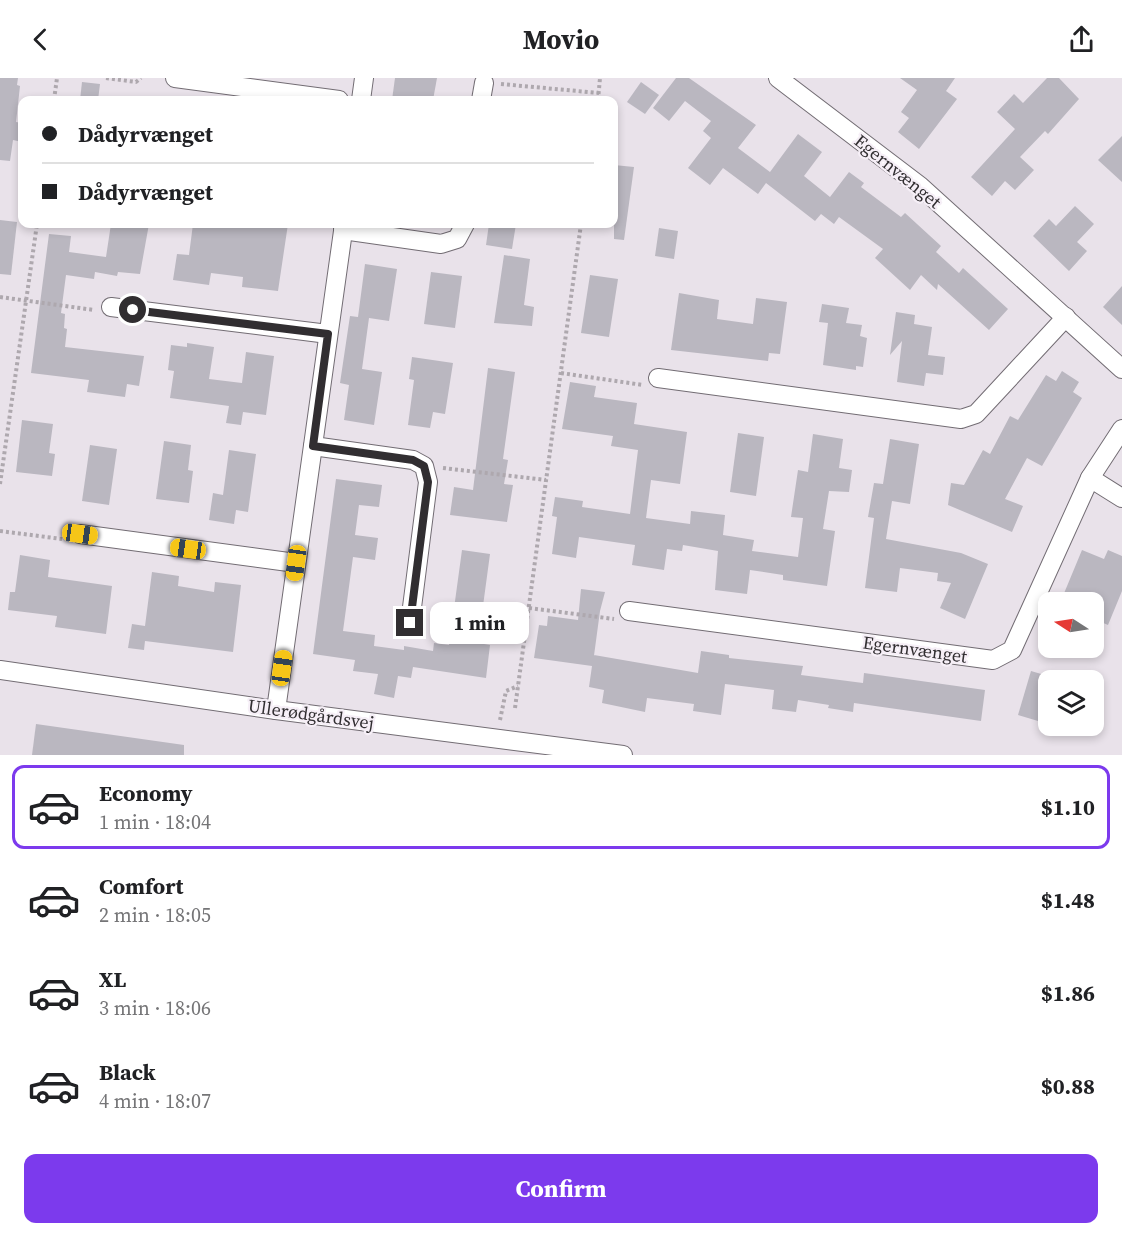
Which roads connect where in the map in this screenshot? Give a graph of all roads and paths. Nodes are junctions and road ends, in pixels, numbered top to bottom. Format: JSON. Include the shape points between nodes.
{"nodes":[{"id":1,"x":57,"y":78,"type":"edge"},
{"id":2,"x":106,"y":78,"type":"edge"},
{"id":3,"x":141,"y":78,"type":"edge"},
{"id":4,"x":175,"y":78,"type":"edge"},
{"id":5,"x":364,"y":78,"type":"edge"},
{"id":6,"x":600,"y":78,"type":"edge"},
{"id":7,"x":778,"y":78,"type":"edge"},
{"id":8,"x":482,"y":92,"type":"edge"},
{"id":9,"x":599,"y":93,"type":"junction"},
{"id":10,"x":55,"y":96,"type":"edge"},
{"id":11,"x":309,"y":96,"type":"edge"},
{"id":12,"x":362,"y":96,"type":"edge"},
{"id":13,"x":599,"y":96,"type":"edge"},
{"id":14,"x":36,"y":228,"type":"edge"},
{"id":15,"x":343,"y":228,"type":"edge"},
{"id":16,"x":349,"y":228,"type":"edge"},
{"id":17,"x":463,"y":228,"type":"edge"},
{"id":18,"x":580,"y":228,"type":"edge"},
{"id":19,"x":0,"y":297,"type":"edge"},
{"id":20,"x":26,"y":300,"type":"junction"},
{"id":21,"x":111,"y":307,"type":"joint"},
{"id":22,"x":1066,"y":317,"type":"junction"},
{"id":23,"x":328,"y":334,"type":"junction"},
{"id":24,"x":1122,"y":369,"type":"edge"},
{"id":25,"x":561,"y":373,"type":"junction"},
{"id":26,"x":658,"y":378,"type":"joint"},
{"id":27,"x":1122,"y":429,"type":"edge"},
{"id":28,"x":313,"y":446,"type":"junction"},
{"id":29,"x":424,"y":466,"type":"junction"},
{"id":30,"x":1090,"y":478,"type":"junction"},
{"id":31,"x":546,"y":480,"type":"junction"},
{"id":32,"x":0,"y":484,"type":"edge"},
{"id":33,"x":1122,"y":498,"type":"edge"},
{"id":34,"x":0,"y":531,"type":"edge"},
{"id":35,"x":80,"y":534,"type":"joint"},
{"id":36,"x":296,"y":563,"type":"junction"},
{"id":37,"x":529,"y":608,"type":"junction"},
{"id":38,"x":629,"y":611,"type":"joint"},
{"id":39,"x":410,"y":623,"type":"dead end"},
{"id":40,"x":0,"y":670,"type":"edge"},
{"id":41,"x":518,"y":686,"type":"junction"},
{"id":42,"x":515,"y":708,"type":"dead end"},
{"id":43,"x":276,"y":710,"type":"junction"},
{"id":44,"x":501,"y":715,"type":"dead end"},
{"id":45,"x":486,"y":746,"type":"edge"},
{"id":46,"x":623,"y":755,"type":"edge"}],
"edges":[{"from":1,"to":10,"type":"path"},
{"from":2,"to":3,"type":"path"},
{"from":4,"to":11,"type":"street"},
{"from":5,"to":12,"type":"street"},
{"from":6,"to":9,"type":"path"},
{"from":7,"to":22,"type":"street","name":"Egernvænget","via":[[920,186]]},
{"from":8,"to":9,"type":"path"},
{"from":9,"to":13,"type":"path"},
{"from":14,"to":20,"type":"path"},
{"from":15,"to":23,"type":"street"},
{"from":16,"to":17,"type":"street","via":[[441,244],[457,239]]},
{"from":18,"to":25,"type":"path"},
{"from":19,"to":20,"type":"path"},
{"from":20,"to":21,"type":"path","via":[[101,311]]},
{"from":20,"to":32,"type":"path"},
{"from":21,"to":23,"type":"street"},
{"from":22,"to":24,"type":"street","name":"Egernvænget"},
{"from":22,"to":26,"type":"street","via":[[976,414],[961,419]]},
{"from":23,"to":28,"type":"street"},
{"from":25,"to":26,"type":"path","via":[[650,386]]},
{"from":25,"to":31,"type":"path"},
{"from":27,"to":30,"type":"street","name":"Egernvænget"},
{"from":28,"to":29,"type":"street","via":[[413,460]]},
{"from":28,"to":36,"type":"street"},
{"from":29,"to":31,"type":"path"},
{"from":29,"to":39,"type":"street","via":[[428,482]]},
{"from":30,"to":33,"type":"street"},
{"from":30,"to":38,"type":"street","name":"Egernvænget","via":[[1012,650],[993,660]]},
{"from":31,"to":37,"type":"path"},
{"from":34,"to":35,"type":"path","via":[[69,540]]},
{"from":35,"to":36,"type":"street"},
{"from":36,"to":43,"type":"street"},
{"from":37,"to":38,"type":"path","via":[[619,620]]},
{"from":37,"to":41,"type":"path"},
{"from":40,"to":43,"type":"street","name":"Ullerødgårdsvej"},
{"from":41,"to":42,"type":"path"},
{"from":41,"to":44,"type":"path","via":[[506,691]]},
{"from":43,"to":45,"type":"street","name":"Ullerødgårdsvej"},
{"from":45,"to":46,"type":"street","name":"Ullerødgårdsvej"}]}
